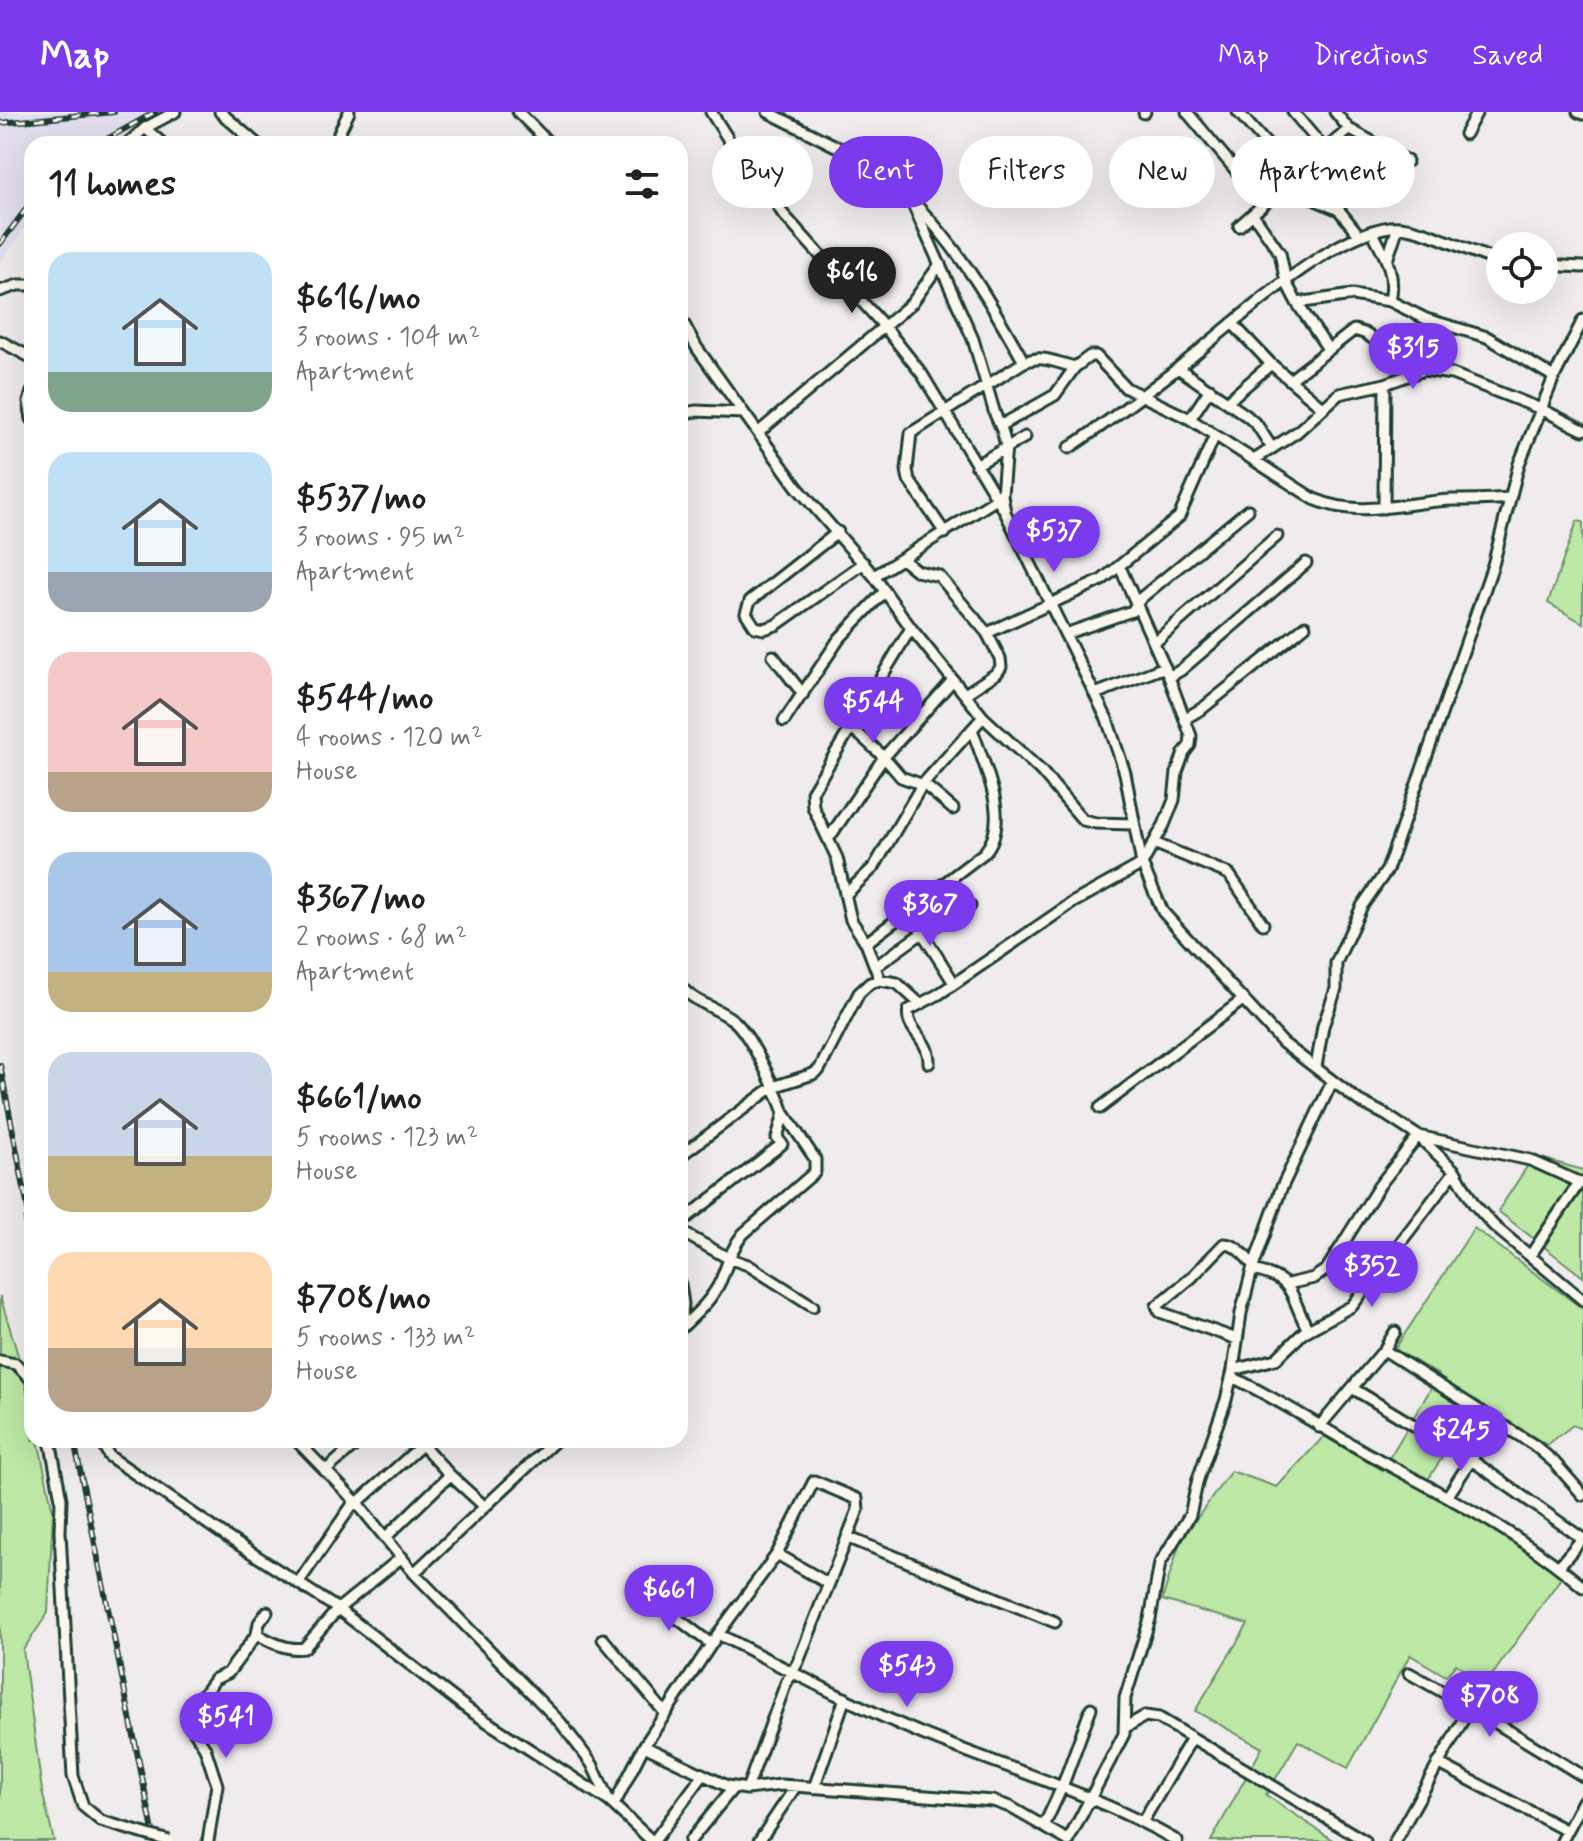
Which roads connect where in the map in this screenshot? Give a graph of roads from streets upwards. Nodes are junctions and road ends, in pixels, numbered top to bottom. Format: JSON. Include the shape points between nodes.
{"nodes":[{"id":1,"x":175,"y":112,"type":"edge"},
{"id":2,"x":220,"y":112,"type":"edge"},
{"id":3,"x":349,"y":112,"type":"edge"},
{"id":4,"x":518,"y":112,"type":"edge"},
{"id":5,"x":711,"y":112,"type":"edge"},
{"id":6,"x":768,"y":112,"type":"edge"},
{"id":7,"x":1187,"y":112,"type":"edge"},
{"id":8,"x":1238,"y":112,"type":"edge"},
{"id":9,"x":1293,"y":112,"type":"edge"},
{"id":10,"x":1335,"y":112,"type":"edge"},
{"id":11,"x":1477,"y":112,"type":"edge"},
{"id":12,"x":145,"y":128,"type":"junction"},
{"id":13,"x":1349,"y":129,"type":"junction"},
{"id":14,"x":1465,"y":134,"type":"dead end"},
{"id":15,"x":136,"y":136,"type":"edge"},
{"id":16,"x":154,"y":136,"type":"edge"},
{"id":17,"x":248,"y":136,"type":"edge"},
{"id":18,"x":341,"y":136,"type":"edge"},
{"id":19,"x":542,"y":136,"type":"edge"},
{"id":20,"x":1259,"y":136,"type":"edge"},
{"id":21,"x":1313,"y":136,"type":"edge"},
{"id":22,"x":1341,"y":136,"type":"edge"},
{"id":23,"x":1362,"y":136,"type":"edge"},
{"id":24,"x":829,"y":143,"type":"edge"},
{"id":25,"x":1231,"y":165,"type":"edge"},
{"id":26,"x":915,"y":208,"type":"edge"},
{"id":27,"x":920,"y":208,"type":"edge"},
{"id":28,"x":1260,"y":208,"type":"edge"},
{"id":29,"x":1334,"y":208,"type":"edge"},
{"id":30,"x":1253,"y":214,"type":"junction"},
{"id":31,"x":1239,"y":226,"type":"dead end"},
{"id":32,"x":1398,"y":227,"type":"junction"},
{"id":33,"x":1372,"y":231,"type":"junction"},
{"id":34,"x":1359,"y":235,"type":"junction"},
{"id":35,"x":1486,"y":256,"type":"edge"},
{"id":36,"x":1388,"y":257,"type":"junction"},
{"id":37,"x":940,"y":264,"type":"junction"},
{"id":38,"x":1558,"y":266,"type":"edge"},
{"id":39,"x":1583,"y":267,"type":"edge"},
{"id":40,"x":1286,"y":282,"type":"junction"},
{"id":41,"x":24,"y":285,"type":"edge"},
{"id":42,"x":0,"y":291,"type":"edge"},
{"id":43,"x":1390,"y":301,"type":"junction"},
{"id":44,"x":1297,"y":303,"type":"junction"},
{"id":45,"x":1583,"y":320,"type":"edge"},
{"id":46,"x":1232,"y":323,"type":"junction"},
{"id":47,"x":884,"y":326,"type":"junction"},
{"id":48,"x":688,"y":332,"type":"edge"},
{"id":49,"x":0,"y":341,"type":"edge"},
{"id":50,"x":1328,"y":349,"type":"junction"},
{"id":51,"x":24,"y":354,"type":"edge"},
{"id":52,"x":1024,"y":362,"type":"junction"},
{"id":53,"x":1271,"y":364,"type":"junction"},
{"id":54,"x":1075,"y":367,"type":"junction"},
{"id":55,"x":1178,"y":368,"type":"junction"},
{"id":56,"x":1424,"y":370,"type":"junction"},
{"id":57,"x":1554,"y":377,"type":"junction"},
{"id":58,"x":1290,"y":380,"type":"junction"},
{"id":59,"x":1385,"y":384,"type":"junction"},
{"id":60,"x":988,"y":387,"type":"junction"},
{"id":61,"x":1210,"y":389,"type":"junction"},
{"id":62,"x":1141,"y":396,"type":"junction"},
{"id":63,"x":1228,"y":401,"type":"junction"},
{"id":64,"x":1322,"y":407,"type":"junction"},
{"id":65,"x":1541,"y":409,"type":"junction"},
{"id":66,"x":688,"y":412,"type":"edge"},
{"id":67,"x":943,"y":412,"type":"junction"},
{"id":68,"x":744,"y":413,"type":"junction"},
{"id":69,"x":1190,"y":419,"type":"junction"},
{"id":70,"x":1000,"y":426,"type":"junction"},
{"id":71,"x":1583,"y":430,"type":"edge"},
{"id":72,"x":759,"y":432,"type":"junction"},
{"id":73,"x":1215,"y":435,"type":"junction"},
{"id":74,"x":1025,"y":437,"type":"dead end"},
{"id":75,"x":1069,"y":448,"type":"dead end"},
{"id":76,"x":1272,"y":448,"type":"junction"},
{"id":77,"x":1005,"y":449,"type":"junction"},
{"id":78,"x":1254,"y":460,"type":"junction"},
{"id":79,"x":976,"y":465,"type":"junction"},
{"id":80,"x":1000,"y":497,"type":"junction"},
{"id":81,"x":1508,"y":498,"type":"junction"},
{"id":82,"x":1384,"y":508,"type":"junction"},
{"id":83,"x":1248,"y":510,"type":"dead end"},
{"id":84,"x":838,"y":532,"type":"junction"},
{"id":85,"x":945,"y":533,"type":"junction"},
{"id":86,"x":1277,"y":536,"type":"dead end"},
{"id":87,"x":903,"y":560,"type":"junction"},
{"id":88,"x":864,"y":563,"type":"junction"},
{"id":89,"x":1306,"y":563,"type":"dead end"},
{"id":90,"x":1120,"y":567,"type":"junction"},
{"id":91,"x":874,"y":576,"type":"junction"},
{"id":92,"x":885,"y":591,"type":"junction"},
{"id":93,"x":1051,"y":603,"type":"junction"},
{"id":94,"x":1137,"y":604,"type":"junction"},
{"id":95,"x":1305,"y":626,"type":"dead end"},
{"id":96,"x":911,"y":628,"type":"junction"},
{"id":97,"x":987,"y":633,"type":"junction"},
{"id":98,"x":1065,"y":634,"type":"junction"},
{"id":99,"x":1154,"y":643,"type":"junction"},
{"id":100,"x":773,"y":656,"type":"dead end"},
{"id":101,"x":1167,"y":672,"type":"junction"},
{"id":102,"x":953,"y":680,"type":"junction"},
{"id":103,"x":803,"y":694,"type":"junction"},
{"id":104,"x":965,"y":694,"type":"junction"},
{"id":105,"x":1095,"y":694,"type":"junction"},
{"id":106,"x":983,"y":717,"type":"junction"},
{"id":107,"x":1186,"y":718,"type":"junction"},
{"id":108,"x":784,"y":721,"type":"dead end"},
{"id":109,"x":851,"y":727,"type":"junction"},
{"id":110,"x":972,"y":729,"type":"junction"},
{"id":111,"x":884,"y":757,"type":"junction"},
{"id":112,"x":922,"y":785,"type":"junction"},
{"id":113,"x":953,"y":809,"type":"dead end"},
{"id":114,"x":1133,"y":824,"type":"junction"},
{"id":115,"x":829,"y":838,"type":"junction"},
{"id":116,"x":1154,"y":843,"type":"junction"},
{"id":117,"x":1142,"y":864,"type":"junction"},
{"id":118,"x":845,"y":895,"type":"junction"},
{"id":119,"x":970,"y":906,"type":"dead end"},
{"id":120,"x":909,"y":912,"type":"junction"},
{"id":121,"x":1263,"y":924,"type":"dead end"},
{"id":122,"x":922,"y":933,"type":"junction"},
{"id":123,"x":866,"y":943,"type":"junction"},
{"id":124,"x":875,"y":967,"type":"junction"},
{"id":125,"x":880,"y":980,"type":"junction"},
{"id":126,"x":954,"y":983,"type":"junction"},
{"id":127,"x":688,"y":994,"type":"edge"},
{"id":128,"x":1244,"y":999,"type":"junction"},
{"id":129,"x":919,"y":1003,"type":"junction"},
{"id":130,"x":929,"y":1063,"type":"dead end"},
{"id":131,"x":1316,"y":1067,"type":"junction"},
{"id":132,"x":1332,"y":1082,"type":"junction"},
{"id":133,"x":773,"y":1087,"type":"junction"},
{"id":134,"x":1100,"y":1108,"type":"dead end"},
{"id":135,"x":784,"y":1113,"type":"junction"},
{"id":136,"x":1418,"y":1136,"type":"junction"},
{"id":137,"x":688,"y":1150,"type":"edge"},
{"id":138,"x":1455,"y":1171,"type":"junction"},
{"id":139,"x":1581,"y":1184,"type":"edge"},
{"id":140,"x":688,"y":1217,"type":"edge"},
{"id":141,"x":688,"y":1236,"type":"edge"},
{"id":142,"x":1530,"y":1256,"type":"junction"},
{"id":143,"x":728,"y":1258,"type":"junction"},
{"id":144,"x":1252,"y":1268,"type":"junction"},
{"id":145,"x":1288,"y":1284,"type":"junction"},
{"id":146,"x":1583,"y":1300,"type":"edge"},
{"id":147,"x":813,"y":1306,"type":"dead end"},
{"id":148,"x":688,"y":1322,"type":"edge"},
{"id":149,"x":1308,"y":1330,"type":"junction"},
{"id":150,"x":1395,"y":1332,"type":"dead end"},
{"id":151,"x":1237,"y":1339,"type":"junction"},
{"id":152,"x":1384,"y":1350,"type":"junction"},
{"id":153,"x":0,"y":1361,"type":"edge"},
{"id":154,"x":24,"y":1372,"type":"edge"},
{"id":155,"x":1233,"y":1374,"type":"junction"},
{"id":156,"x":1352,"y":1388,"type":"junction"},
{"id":157,"x":1497,"y":1420,"type":"junction"},
{"id":158,"x":1319,"y":1427,"type":"junction"},
{"id":159,"x":51,"y":1448,"type":"edge"},
{"id":160,"x":105,"y":1448,"type":"edge"},
{"id":161,"x":303,"y":1448,"type":"edge"},
{"id":162,"x":352,"y":1448,"type":"edge"},
{"id":163,"x":414,"y":1448,"type":"edge"},
{"id":164,"x":425,"y":1448,"type":"edge"},
{"id":165,"x":547,"y":1448,"type":"edge"},
{"id":166,"x":1470,"y":1459,"type":"junction"},
{"id":167,"x":325,"y":1471,"type":"junction"},
{"id":168,"x":450,"y":1475,"type":"junction"},
{"id":169,"x":1583,"y":1495,"type":"edge"},
{"id":170,"x":1447,"y":1497,"type":"junction"},
{"id":171,"x":356,"y":1502,"type":"junction"},
{"id":172,"x":484,"y":1506,"type":"junction"},
{"id":173,"x":386,"y":1537,"type":"junction"},
{"id":174,"x":847,"y":1537,"type":"junction"},
{"id":175,"x":1583,"y":1538,"type":"edge"},
{"id":176,"x":777,"y":1554,"type":"junction"},
{"id":177,"x":402,"y":1557,"type":"junction"},
{"id":178,"x":1559,"y":1566,"type":"junction"},
{"id":179,"x":414,"y":1573,"type":"junction"},
{"id":180,"x":298,"y":1583,"type":"junction"},
{"id":181,"x":829,"y":1584,"type":"junction"},
{"id":182,"x":1583,"y":1587,"type":"edge"},
{"id":183,"x":647,"y":1595,"type":"dead end"},
{"id":184,"x":338,"y":1609,"type":"junction"},
{"id":185,"x":267,"y":1612,"type":"dead end"},
{"id":186,"x":1055,"y":1622,"type":"dead end"},
{"id":187,"x":257,"y":1634,"type":"junction"},
{"id":188,"x":718,"y":1634,"type":"junction"},
{"id":189,"x":603,"y":1639,"type":"dead end"},
{"id":190,"x":711,"y":1644,"type":"junction"},
{"id":191,"x":793,"y":1672,"type":"junction"},
{"id":192,"x":1409,"y":1673,"type":"dead end"},
{"id":193,"x":1482,"y":1686,"type":"dead end"},
{"id":194,"x":845,"y":1698,"type":"junction"},
{"id":195,"x":1470,"y":1707,"type":"junction"},
{"id":196,"x":1091,"y":1708,"type":"dead end"},
{"id":197,"x":665,"y":1713,"type":"junction"},
{"id":198,"x":1126,"y":1727,"type":"junction"},
{"id":199,"x":1192,"y":1738,"type":"junction"},
{"id":200,"x":644,"y":1746,"type":"junction"},
{"id":201,"x":1438,"y":1763,"type":"junction"},
{"id":202,"x":703,"y":1775,"type":"junction"},
{"id":203,"x":1583,"y":1776,"type":"edge"},
{"id":204,"x":796,"y":1786,"type":"junction"},
{"id":205,"x":1062,"y":1787,"type":"junction"},
{"id":206,"x":733,"y":1788,"type":"junction"},
{"id":207,"x":814,"y":1788,"type":"junction"},
{"id":208,"x":747,"y":1789,"type":"junction"},
{"id":209,"x":1090,"y":1797,"type":"junction"},
{"id":210,"x":1583,"y":1801,"type":"edge"},
{"id":211,"x":611,"y":1803,"type":"junction"},
{"id":212,"x":1580,"y":1816,"type":"edge"},
{"id":213,"x":1143,"y":1821,"type":"junction"},
{"id":214,"x":1044,"y":1826,"type":"junction"},
{"id":215,"x":1564,"y":1836,"type":"edge"},
{"id":216,"x":169,"y":1841,"type":"edge"},
{"id":217,"x":208,"y":1841,"type":"edge"},
{"id":218,"x":653,"y":1841,"type":"edge"},
{"id":219,"x":690,"y":1841,"type":"edge"},
{"id":220,"x":759,"y":1841,"type":"edge"},
{"id":221,"x":1068,"y":1841,"type":"edge"},
{"id":222,"x":1177,"y":1841,"type":"edge"},
{"id":223,"x":1365,"y":1841,"type":"edge"},
{"id":224,"x":1395,"y":1841,"type":"edge"}],
"edges":[{"from":1,"to":12,"type":"street"},
{"from":2,"to":17,"type":"street"},
{"from":3,"to":18,"type":"street"},
{"from":4,"to":19,"type":"street"},
{"from":5,"to":47,"type":"street","via":[[783,214]]},
{"from":6,"to":24,"type":"street"},
{"from":7,"to":25,"type":"street"},
{"from":8,"to":20,"type":"street"},
{"from":9,"to":21,"type":"street"},
{"from":10,"to":13,"type":"street"},
{"from":11,"to":14,"type":"street"},
{"from":12,"to":15,"type":"street"},
{"from":12,"to":16,"type":"street"},
{"from":13,"to":22,"type":"street"},
{"from":13,"to":23,"type":"street"},
{"from":26,"to":37,"type":"street"},
{"from":27,"to":52,"type":"street","via":[[981,286]]},
{"from":28,"to":30,"type":"street"},
{"from":29,"to":34,"type":"street"},
{"from":30,"to":31,"type":"street"},
{"from":30,"to":40,"type":"street","via":[[1280,253]]},
{"from":32,"to":33,"type":"street"},
{"from":32,"to":35,"type":"street"},
{"from":32,"to":36,"type":"street"},
{"from":33,"to":34,"type":"street"},
{"from":33,"to":36,"type":"street"},
{"from":34,"to":40,"type":"street"},
{"from":36,"to":43,"type":"street"},
{"from":37,"to":47,"type":"street","via":[[912,303]]},
{"from":37,"to":60,"type":"street"},
{"from":38,"to":39,"type":"street"},
{"from":40,"to":44,"type":"street"},
{"from":40,"to":46,"type":"street"},
{"from":41,"to":42,"type":"street"},
{"from":43,"to":44,"type":"street","via":[[1352,295]]},
{"from":43,"to":57,"type":"street","via":[[1426,319],[1487,337]]},
{"from":44,"to":50,"type":"street"},
{"from":45,"to":57,"type":"street"},
{"from":46,"to":53,"type":"street"},
{"from":46,"to":55,"type":"street"},
{"from":47,"to":67,"type":"street","via":[[922,374]]},
{"from":47,"to":72,"type":"street"},
{"from":48,"to":68,"type":"street"},
{"from":49,"to":51,"type":"street"},
{"from":50,"to":56,"type":"street","via":[[1358,331]]},
{"from":50,"to":58,"type":"street"},
{"from":52,"to":54,"type":"street","via":[[1046,358]]},
{"from":52,"to":60,"type":"street"},
{"from":53,"to":58,"type":"street"},
{"from":53,"to":63,"type":"street"},
{"from":54,"to":62,"type":"street","via":[[1096,356],[1119,382]]},
{"from":54,"to":70,"type":"street","via":[[1055,395]]},
{"from":55,"to":61,"type":"street"},
{"from":55,"to":62,"type":"street"},
{"from":56,"to":59,"type":"street"},
{"from":56,"to":65,"type":"street","via":[[1452,374]]},
{"from":57,"to":65,"type":"street"},
{"from":58,"to":64,"type":"street"},
{"from":59,"to":64,"type":"street","via":[[1339,394]]},
{"from":59,"to":82,"type":"street"},
{"from":60,"to":67,"type":"street"},
{"from":60,"to":70,"type":"street"},
{"from":61,"to":63,"type":"street"},
{"from":61,"to":69,"type":"street"},
{"from":62,"to":69,"type":"street"},
{"from":62,"to":75,"type":"street"},
{"from":63,"to":76,"type":"street","via":[[1257,425]]},
{"from":64,"to":76,"type":"street"},
{"from":65,"to":71,"type":"street"},
{"from":65,"to":81,"type":"street"},
{"from":66,"to":68,"type":"street"},
{"from":67,"to":79,"type":"street"},
{"from":67,"to":85,"type":"street","via":[[911,433],[907,474]]},
{"from":68,"to":72,"type":"street"},
{"from":69,"to":73,"type":"street"},
{"from":70,"to":77,"type":"street"},
{"from":72,"to":84,"type":"street","via":[[797,487]]},
{"from":73,"to":78,"type":"street"},
{"from":73,"to":90,"type":"street","via":[[1179,517]]},
{"from":74,"to":77,"type":"street"},
{"from":76,"to":78,"type":"street"},
{"from":77,"to":79,"type":"street"},
{"from":77,"to":80,"type":"street"},
{"from":78,"to":82,"type":"street","via":[[1328,505]]},
{"from":79,"to":80,"type":"street"},
{"from":80,"to":85,"type":"street"},
{"from":80,"to":93,"type":"street"},
{"from":81,"to":82,"type":"street"},
{"from":81,"to":131,"type":"street","via":[[1493,565],[1387,870],[1362,906],[1336,963],[1336,989]]},
{"from":83,"to":94,"type":"street"},
{"from":84,"to":88,"type":"street"},
{"from":84,"to":88,"type":"street","via":[[750,601],[746,613],[755,627],[776,625]]},
{"from":85,"to":87,"type":"street"},
{"from":86,"to":99,"type":"street"},
{"from":87,"to":91,"type":"street"},
{"from":87,"to":97,"type":"street","via":[[917,571],[939,576]]},
{"from":88,"to":91,"type":"street"},
{"from":89,"to":101,"type":"street","via":[[1181,670]]},
{"from":90,"to":93,"type":"street"},
{"from":90,"to":94,"type":"street"},
{"from":91,"to":92,"type":"street"},
{"from":92,"to":96,"type":"street"},
{"from":92,"to":103,"type":"street","via":[[839,639]]},
{"from":93,"to":97,"type":"street"},
{"from":93,"to":98,"type":"street"},
{"from":94,"to":98,"type":"street","via":[[1132,611]]},
{"from":94,"to":99,"type":"street"},
{"from":95,"to":107,"type":"street"},
{"from":96,"to":102,"type":"street"},
{"from":96,"to":109,"type":"street"},
{"from":97,"to":104,"type":"street","via":[[1001,667]]},
{"from":98,"to":105,"type":"street"},
{"from":99,"to":101,"type":"street"},
{"from":100,"to":103,"type":"street"},
{"from":101,"to":105,"type":"street"},
{"from":101,"to":107,"type":"street"},
{"from":102,"to":104,"type":"street"},
{"from":102,"to":111,"type":"street"},
{"from":103,"to":108,"type":"street"},
{"from":104,"to":106,"type":"street"},
{"from":105,"to":114,"type":"street","via":[[1119,751]]},
{"from":106,"to":110,"type":"street"},
{"from":106,"to":114,"type":"street","via":[[1083,820]]},
{"from":107,"to":116,"type":"street","via":[[1190,745]]},
{"from":109,"to":111,"type":"street"},
{"from":109,"to":115,"type":"street","via":[[812,792],[813,807]]},
{"from":110,"to":112,"type":"street"},
{"from":110,"to":120,"type":"street","via":[[989,774],[996,835],[984,853]]},
{"from":111,"to":112,"type":"street","via":[[901,777]]},
{"from":111,"to":115,"type":"street"},
{"from":112,"to":113,"type":"street"},
{"from":112,"to":118,"type":"street","via":[[874,867]]},
{"from":114,"to":117,"type":"street"},
{"from":115,"to":118,"type":"street"},
{"from":116,"to":117,"type":"street"},
{"from":116,"to":121,"type":"street","via":[[1229,874]]},
{"from":117,"to":126,"type":"street","via":[[1072,903]]},
{"from":117,"to":128,"type":"street","via":[[1163,912]]},
{"from":118,"to":123,"type":"street","via":[[855,928]]},
{"from":119,"to":122,"type":"street"},
{"from":120,"to":122,"type":"street"},
{"from":120,"to":123,"type":"street"},
{"from":122,"to":124,"type":"street"},
{"from":122,"to":126,"type":"street"},
{"from":123,"to":124,"type":"street"},
{"from":124,"to":125,"type":"street"},
{"from":125,"to":129,"type":"street","via":[[897,983]]},
{"from":125,"to":133,"type":"street","via":[[859,993],[819,1070]]},
{"from":126,"to":129,"type":"street"},
{"from":127,"to":133,"type":"street","via":[[733,1020]]},
{"from":128,"to":131,"type":"street","via":[[1283,1043]]},
{"from":128,"to":134,"type":"street"},
{"from":129,"to":130,"type":"street","via":[[907,1019],[928,1048]]},
{"from":131,"to":132,"type":"street"},
{"from":132,"to":136,"type":"street"},
{"from":132,"to":144,"type":"street","via":[[1281,1189]]},
{"from":133,"to":135,"type":"street"},
{"from":133,"to":137,"type":"street"},
{"from":135,"to":140,"type":"street","via":[[777,1138],[782,1144]]},
{"from":135,"to":143,"type":"street","via":[[817,1169],[743,1234]]},
{"from":136,"to":138,"type":"street"},
{"from":136,"to":139,"type":"street","via":[[1530,1160]]},
{"from":136,"to":145,"type":"street","via":[[1327,1269]]},
{"from":138,"to":142,"type":"street","via":[[1484,1216]]},
{"from":138,"to":149,"type":"street","via":[[1358,1301]]},
{"from":139,"to":142,"type":"street"},
{"from":141,"to":143,"type":"street"},
{"from":142,"to":146,"type":"street"},
{"from":143,"to":147,"type":"street"},
{"from":143,"to":148,"type":"street","via":[[706,1305]]},
{"from":144,"to":145,"type":"street"},
{"from":144,"to":151,"type":"street"},
{"from":144,"to":151,"type":"street","via":[[1238,1249],[1224,1244],[1157,1306],[1160,1312]]},
{"from":145,"to":149,"type":"street"},
{"from":149,"to":155,"type":"street","via":[[1276,1359]]},
{"from":150,"to":152,"type":"street"},
{"from":151,"to":155,"type":"street"},
{"from":152,"to":156,"type":"street"},
{"from":152,"to":157,"type":"street"},
{"from":153,"to":154,"type":"street"},
{"from":155,"to":158,"type":"street"},
{"from":155,"to":198,"type":"street","via":[[1190,1515],[1160,1563],[1150,1619],[1125,1698]]},
{"from":156,"to":158,"type":"street"},
{"from":156,"to":166,"type":"street"},
{"from":157,"to":166,"type":"street"},
{"from":157,"to":169,"type":"street","via":[[1554,1462]]},
{"from":158,"to":170,"type":"street"},
{"from":159,"to":216,"type":"street","bridge":true,"via":[[61,1499],[73,1776],[83,1806],[101,1821]]},
{"from":160,"to":180,"type":"street","via":[[109,1456]]},
{"from":161,"to":167,"type":"street"},
{"from":162,"to":167,"type":"street"},
{"from":163,"to":171,"type":"street"},
{"from":164,"to":168,"type":"street"},
{"from":165,"to":172,"type":"street"},
{"from":166,"to":170,"type":"street"},
{"from":166,"to":175,"type":"street"},
{"from":167,"to":171,"type":"street"},
{"from":168,"to":172,"type":"street"},
{"from":168,"to":173,"type":"street"},
{"from":170,"to":178,"type":"street"},
{"from":171,"to":173,"type":"street"},
{"from":171,"to":180,"type":"street"},
{"from":172,"to":179,"type":"street"},
{"from":173,"to":177,"type":"street"},
{"from":174,"to":176,"type":"street","via":[[857,1499],[814,1481]]},
{"from":174,"to":181,"type":"street"},
{"from":174,"to":186,"type":"street"},
{"from":175,"to":178,"type":"street"},
{"from":176,"to":181,"type":"street"},
{"from":176,"to":188,"type":"street"},
{"from":177,"to":179,"type":"street"},
{"from":177,"to":184,"type":"street"},
{"from":178,"to":182,"type":"street"},
{"from":179,"to":211,"type":"street","via":[[561,1723],[592,1764]]},
{"from":180,"to":184,"type":"street"},
{"from":181,"to":191,"type":"street"},
{"from":183,"to":190,"type":"street"},
{"from":184,"to":187,"type":"street","via":[[299,1650]]},
{"from":184,"to":211,"type":"street","via":[[476,1715]]},
{"from":185,"to":187,"type":"street"},
{"from":187,"to":217,"type":"street","via":[[192,1710],[193,1729],[217,1785]]},
{"from":188,"to":190,"type":"street"},
{"from":188,"to":191,"type":"street"},
{"from":189,"to":197,"type":"street"},
{"from":190,"to":197,"type":"street"},
{"from":191,"to":194,"type":"street"},
{"from":191,"to":208,"type":"street"},
{"from":192,"to":195,"type":"street"},
{"from":193,"to":195,"type":"street"},
{"from":194,"to":205,"type":"street"},
{"from":194,"to":207,"type":"street"},
{"from":195,"to":201,"type":"street"},
{"from":195,"to":203,"type":"street"},
{"from":196,"to":205,"type":"street"},
{"from":197,"to":200,"type":"street"},
{"from":198,"to":199,"type":"street","via":[[1152,1716]]},
{"from":198,"to":209,"type":"street"},
{"from":199,"to":213,"type":"street"},
{"from":199,"to":223,"type":"street"},
{"from":200,"to":202,"type":"street"},
{"from":200,"to":211,"type":"street"},
{"from":201,"to":215,"type":"street"},
{"from":201,"to":224,"type":"street"},
{"from":202,"to":206,"type":"street"},
{"from":202,"to":218,"type":"street"},
{"from":204,"to":207,"type":"street"},
{"from":204,"to":208,"type":"street"},
{"from":204,"to":220,"type":"street"},
{"from":205,"to":209,"type":"street"},
{"from":205,"to":214,"type":"street"},
{"from":206,"to":208,"type":"street"},
{"from":206,"to":219,"type":"street"},
{"from":207,"to":214,"type":"street","via":[[993,1801]]},
{"from":209,"to":213,"type":"street"},
{"from":209,"to":221,"type":"street"},
{"from":210,"to":212,"type":"street"},
{"from":211,"to":218,"type":"street"},
{"from":212,"to":215,"type":"street"},
{"from":213,"to":222,"type":"street"},
{"from":214,"to":221,"type":"street"}]}
